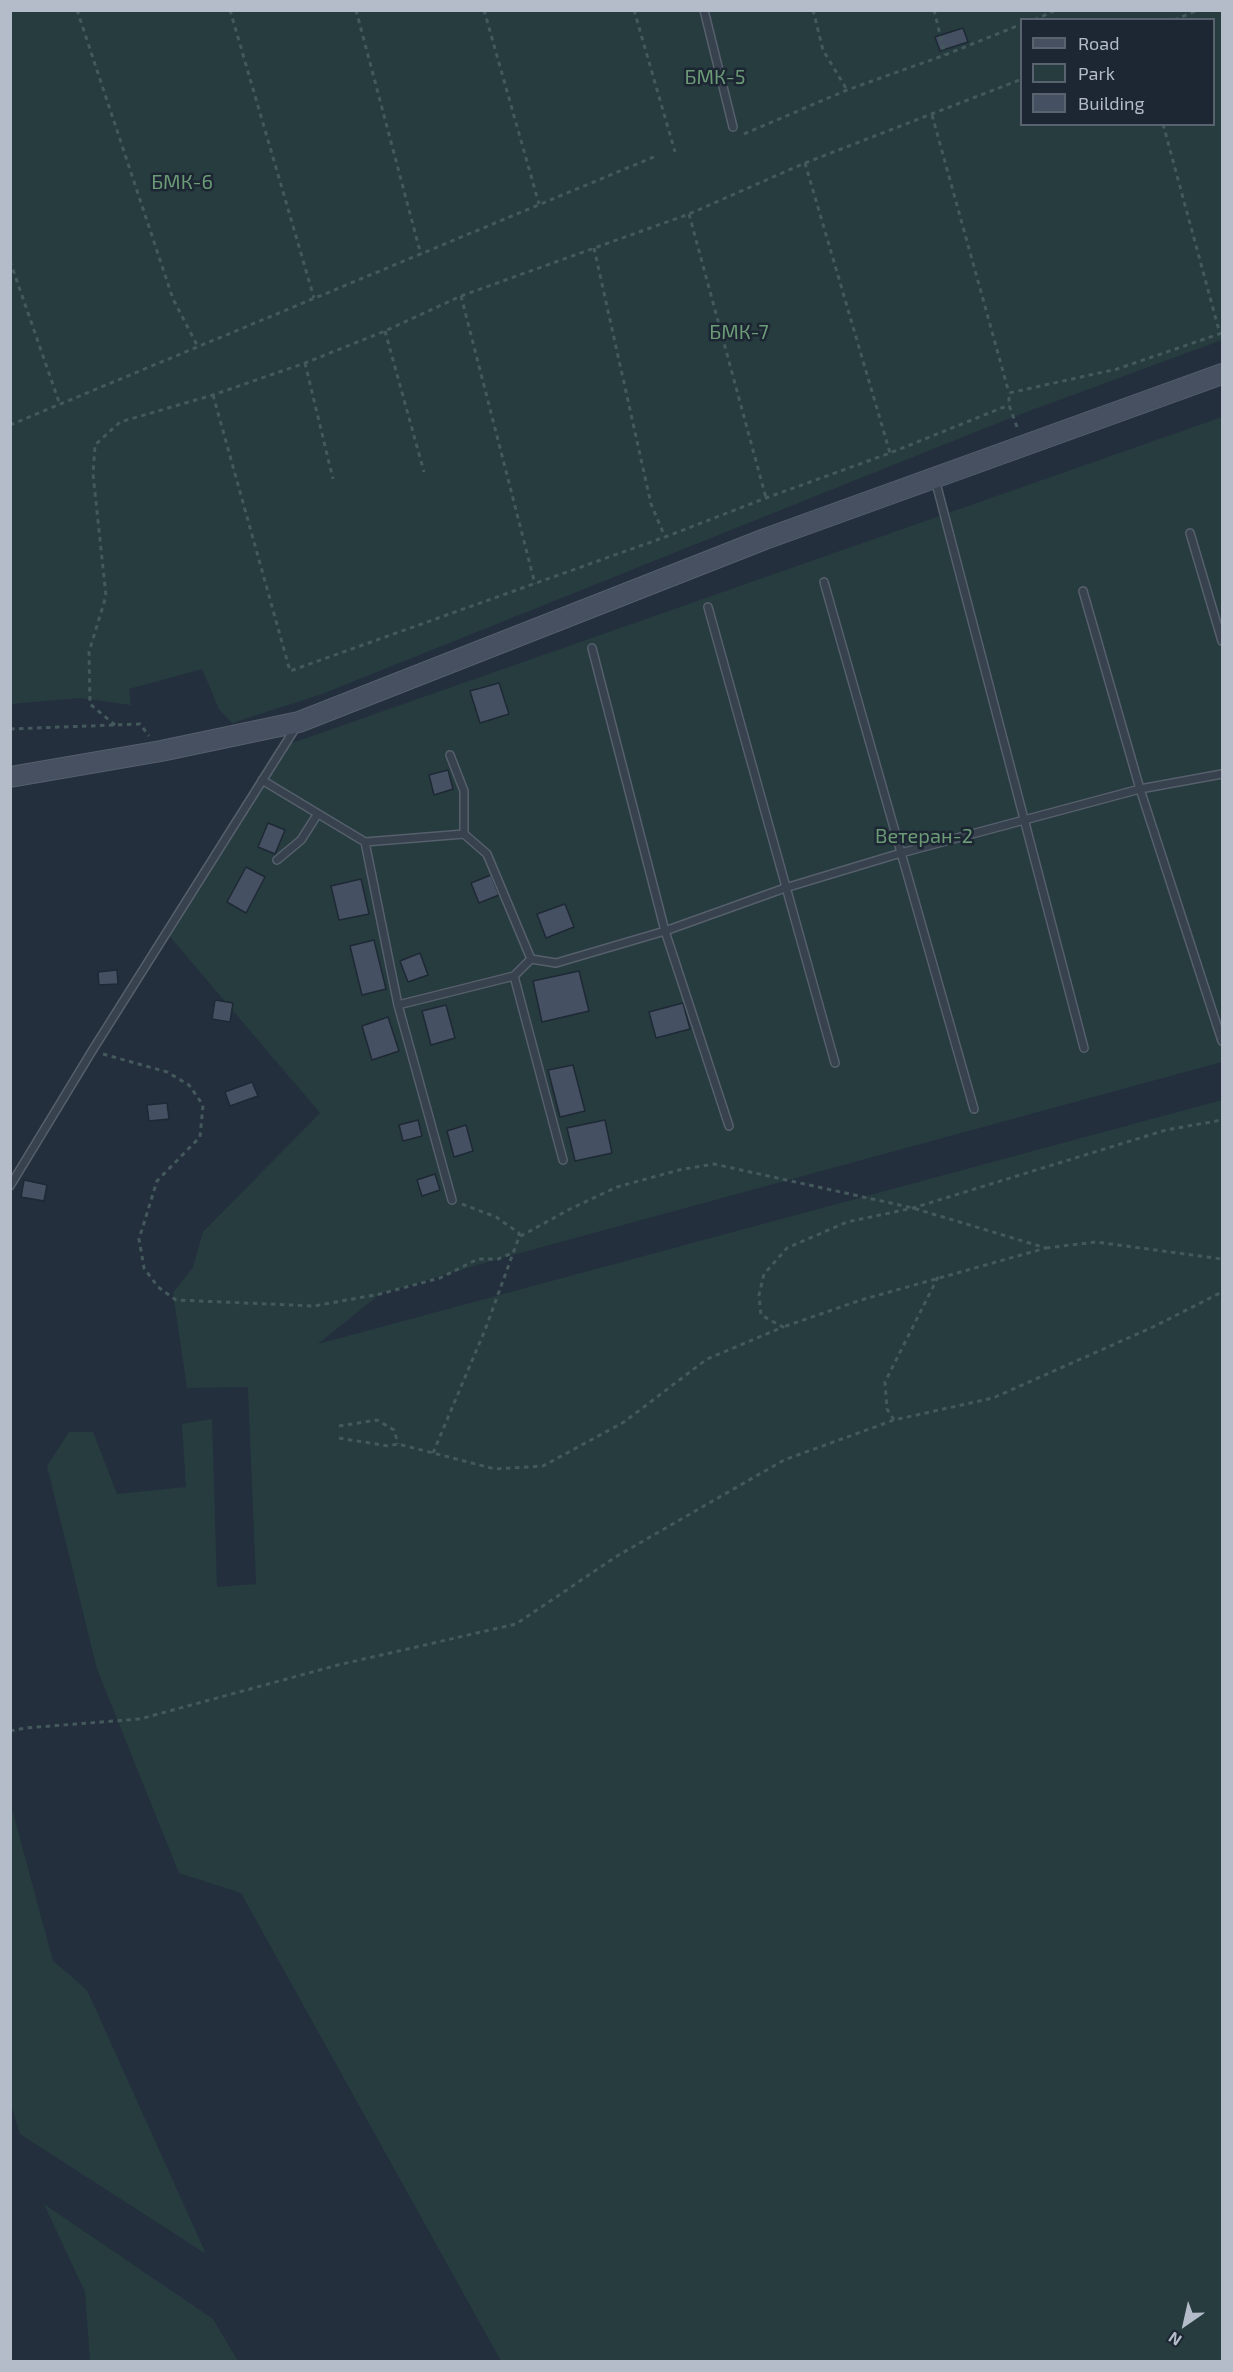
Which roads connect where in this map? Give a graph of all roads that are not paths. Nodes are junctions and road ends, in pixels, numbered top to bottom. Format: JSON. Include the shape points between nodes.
{"nodes":[{"id":1,"x":704,"y":10,"type":"edge"},
{"id":2,"x":733,"y":127,"type":"road end"},
{"id":3,"x":1222,"y":374,"type":"edge"},
{"id":4,"x":934,"y":478,"type":"junction"},
{"id":5,"x":1190,"y":534,"type":"dead end"},
{"id":6,"x":824,"y":582,"type":"dead end"},
{"id":7,"x":1083,"y":591,"type":"dead end"},
{"id":8,"x":708,"y":607,"type":"dead end"},
{"id":9,"x":1222,"y":641,"type":"edge"},
{"id":10,"x":592,"y":648,"type":"dead end"},
{"id":11,"x":299,"y":722,"type":"junction"},
{"id":12,"x":450,"y":755,"type":"dead end"},
{"id":13,"x":1222,"y":774,"type":"edge"},
{"id":14,"x":10,"y":777,"type":"edge"},
{"id":15,"x":262,"y":780,"type":"junction"},
{"id":16,"x":1140,"y":789,"type":"junction"},
{"id":17,"x":317,"y":815,"type":"junction"},
{"id":18,"x":1024,"y":820,"type":"junction"},
{"id":19,"x":464,"y":834,"type":"junction"},
{"id":20,"x":365,"y":842,"type":"junction"},
{"id":21,"x":901,"y":853,"type":"junction"},
{"id":22,"x":277,"y":860,"type":"dead end"},
{"id":23,"x":785,"y":888,"type":"junction"},
{"id":24,"x":665,"y":931,"type":"junction"},
{"id":25,"x":531,"y":959,"type":"junction"},
{"id":26,"x":514,"y":976,"type":"junction"},
{"id":27,"x":398,"y":1005,"type":"junction"},
{"id":28,"x":1222,"y":1041,"type":"edge"},
{"id":29,"x":1084,"y":1048,"type":"dead end"},
{"id":30,"x":835,"y":1063,"type":"dead end"},
{"id":31,"x":974,"y":1109,"type":"dead end"},
{"id":32,"x":729,"y":1126,"type":"dead end"},
{"id":33,"x":563,"y":1160,"type":"dead end"},
{"id":34,"x":10,"y":1186,"type":"edge"},
{"id":35,"x":452,"y":1200,"type":"road end"}],
"edges":[{"from":1,"to":2,"type":"lane"},
{"from":3,"to":4,"type":"main road"},
{"from":4,"to":11,"type":"main road","via":[[765,539]]},
{"from":4,"to":18,"type":"lane"},
{"from":5,"to":9,"type":"lane"},
{"from":6,"to":21,"type":"lane"},
{"from":7,"to":16,"type":"lane"},
{"from":8,"to":23,"type":"lane"},
{"from":10,"to":24,"type":"lane"},
{"from":11,"to":14,"type":"main road"},
{"from":11,"to":15,"type":"lane"},
{"from":12,"to":19,"type":"lane","via":[[464,791]]},
{"from":13,"to":16,"type":"lane"},
{"from":15,"to":17,"type":"lane"},
{"from":15,"to":34,"type":"lane"},
{"from":16,"to":18,"type":"lane"},
{"from":16,"to":28,"type":"lane"},
{"from":17,"to":20,"type":"lane"},
{"from":17,"to":22,"type":"lane","via":[[301,840]]},
{"from":18,"to":21,"type":"lane"},
{"from":18,"to":29,"type":"lane"},
{"from":19,"to":20,"type":"lane"},
{"from":19,"to":25,"type":"lane","via":[[487,854]]},
{"from":20,"to":27,"type":"lane"},
{"from":21,"to":23,"type":"lane"},
{"from":21,"to":31,"type":"lane"},
{"from":23,"to":24,"type":"lane"},
{"from":23,"to":30,"type":"lane"},
{"from":24,"to":25,"type":"lane","via":[[556,963]]},
{"from":24,"to":32,"type":"lane"},
{"from":25,"to":26,"type":"lane"},
{"from":26,"to":27,"type":"lane"},
{"from":26,"to":33,"type":"lane"},
{"from":27,"to":35,"type":"lane"}]}
